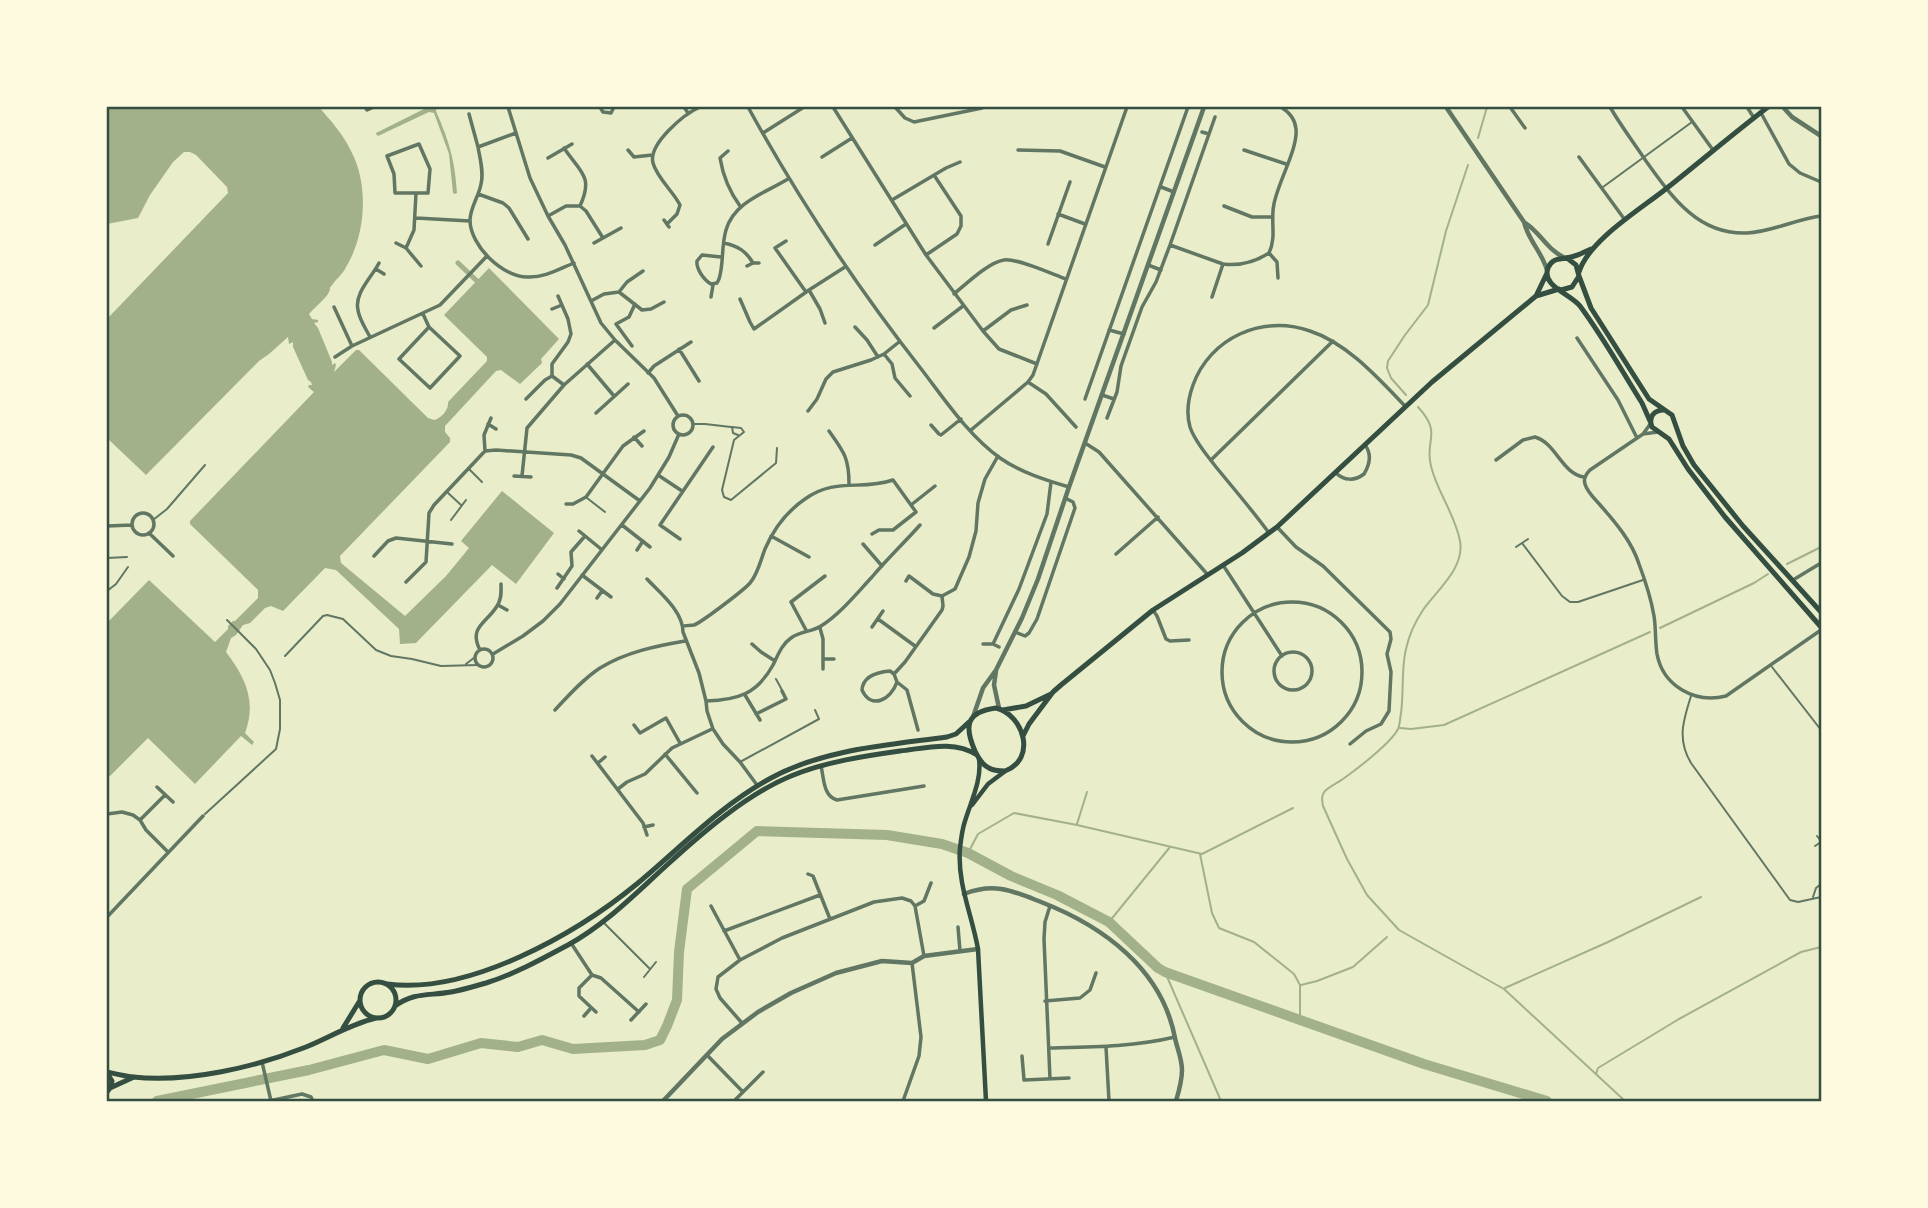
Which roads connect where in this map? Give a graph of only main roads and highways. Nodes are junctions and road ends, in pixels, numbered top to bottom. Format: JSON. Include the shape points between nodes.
{"nodes":[{"id":1,"x":1768,"y":107,"type":"edge"},
{"id":2,"x":1592,"y":249,"type":"junction"},
{"id":3,"x":1566,"y":258,"type":"junction"},
{"id":4,"x":1547,"y":272,"type":"junction"},
{"id":5,"x":1578,"y":274,"type":"junction"},
{"id":6,"x":1560,"y":290,"type":"junction"},
{"id":7,"x":1536,"y":296,"type":"junction"},
{"id":8,"x":1664,"y":410,"type":"junction"},
{"id":9,"x":1651,"y":422,"type":"junction"},
{"id":10,"x":1673,"y":424,"type":"junction"},
{"id":11,"x":1660,"y":432,"type":"junction"},
{"id":12,"x":1821,"y":612,"type":"edge"},
{"id":13,"x":1821,"y":628,"type":"edge"},
{"id":14,"x":1054,"y":692,"type":"junction"},
{"id":15,"x":1001,"y":709,"type":"junction"},
{"id":16,"x":971,"y":719,"type":"junction"},
{"id":17,"x":1023,"y":736,"type":"junction"},
{"id":18,"x":978,"y":756,"type":"junction"},
{"id":19,"x":1005,"y":771,"type":"junction"},
{"id":20,"x":969,"y":809,"type":"junction"},
{"id":21,"x":387,"y":984,"type":"junction"},
{"id":22,"x":359,"y":1002,"type":"junction"},
{"id":23,"x":395,"y":1006,"type":"junction"},
{"id":24,"x":376,"y":1018,"type":"junction"},
{"id":25,"x":341,"y":1030,"type":"junction"},
{"id":26,"x":107,"y":1072,"type":"edge"},
{"id":27,"x":134,"y":1077,"type":"junction"},
{"id":28,"x":109,"y":1091,"type":"edge"},
{"id":29,"x":986,"y":1101,"type":"edge"}],
"edges":[{"from":1,"to":2,"type":"main road"},
{"from":2,"to":3,"type":"main road"},
{"from":2,"to":5,"type":"main road"},
{"from":3,"to":4,"type":"main road","via":[[1552,262]]},
{"from":3,"to":5,"type":"main road","via":[[1576,265]]},
{"from":4,"to":6,"type":"main road","via":[[1550,284]]},
{"from":4,"to":7,"type":"main road"},
{"from":5,"to":6,"type":"main road","via":[[1572,287]]},
{"from":5,"to":8,"type":"main road","via":[[1591,308],[1649,399]]},
{"from":6,"to":7,"type":"main road"},
{"from":6,"to":9,"type":"main road","via":[[1586,314]]},
{"from":7,"to":14,"type":"main road","via":[[1405,406],[1273,530],[1153,610]]},
{"from":8,"to":9,"type":"main road","via":[[1654,412]]},
{"from":8,"to":10,"type":"main road","via":[[1672,415]]},
{"from":9,"to":11,"type":"main road"},
{"from":10,"to":11,"type":"main road"},
{"from":10,"to":12,"type":"main road","via":[[1695,465],[1743,526]]},
{"from":11,"to":13,"type":"main road","via":[[1725,517]]},
{"from":14,"to":15,"type":"main road","via":[[1026,706]]},
{"from":14,"to":17,"type":"main road"},
{"from":15,"to":16,"type":"main road","via":[[989,709]]},
{"from":15,"to":17,"type":"main road","via":[[1015,720]]},
{"from":16,"to":18,"type":"main road","via":[[969,734]]},
{"from":16,"to":21,"type":"main road","via":[[947,737],[820,759],[757,786],[612,902],[566,933],[518,957],[440,982]]},
{"from":17,"to":19,"type":"main road","via":[[1021,757]]},
{"from":18,"to":19,"type":"main road","via":[[989,768]]},
{"from":18,"to":20,"type":"main road","via":[[980,773]]},
{"from":18,"to":23,"type":"main road","via":[[946,746],[894,752],[792,775],[755,795],[687,846],[624,906],[571,943],[491,981],[406,998]]},
{"from":19,"to":20,"type":"main road"},
{"from":20,"to":29,"type":"main road","via":[[960,847],[960,877],[978,949]]},
{"from":21,"to":22,"type":"main road","via":[[367,986]]},
{"from":21,"to":23,"type":"main road","via":[[395,995]]},
{"from":22,"to":24,"type":"main road","via":[[365,1013]]},
{"from":22,"to":25,"type":"main road"},
{"from":23,"to":24,"type":"main road","via":[[389,1015]]},
{"from":24,"to":25,"type":"main road"},
{"from":25,"to":27,"type":"main road","via":[[262,1062],[180,1077]]},
{"from":26,"to":27,"type":"main road"},
{"from":26,"to":28,"type":"main road","via":[[112,1082]]},
{"from":27,"to":28,"type":"main road"}]}
